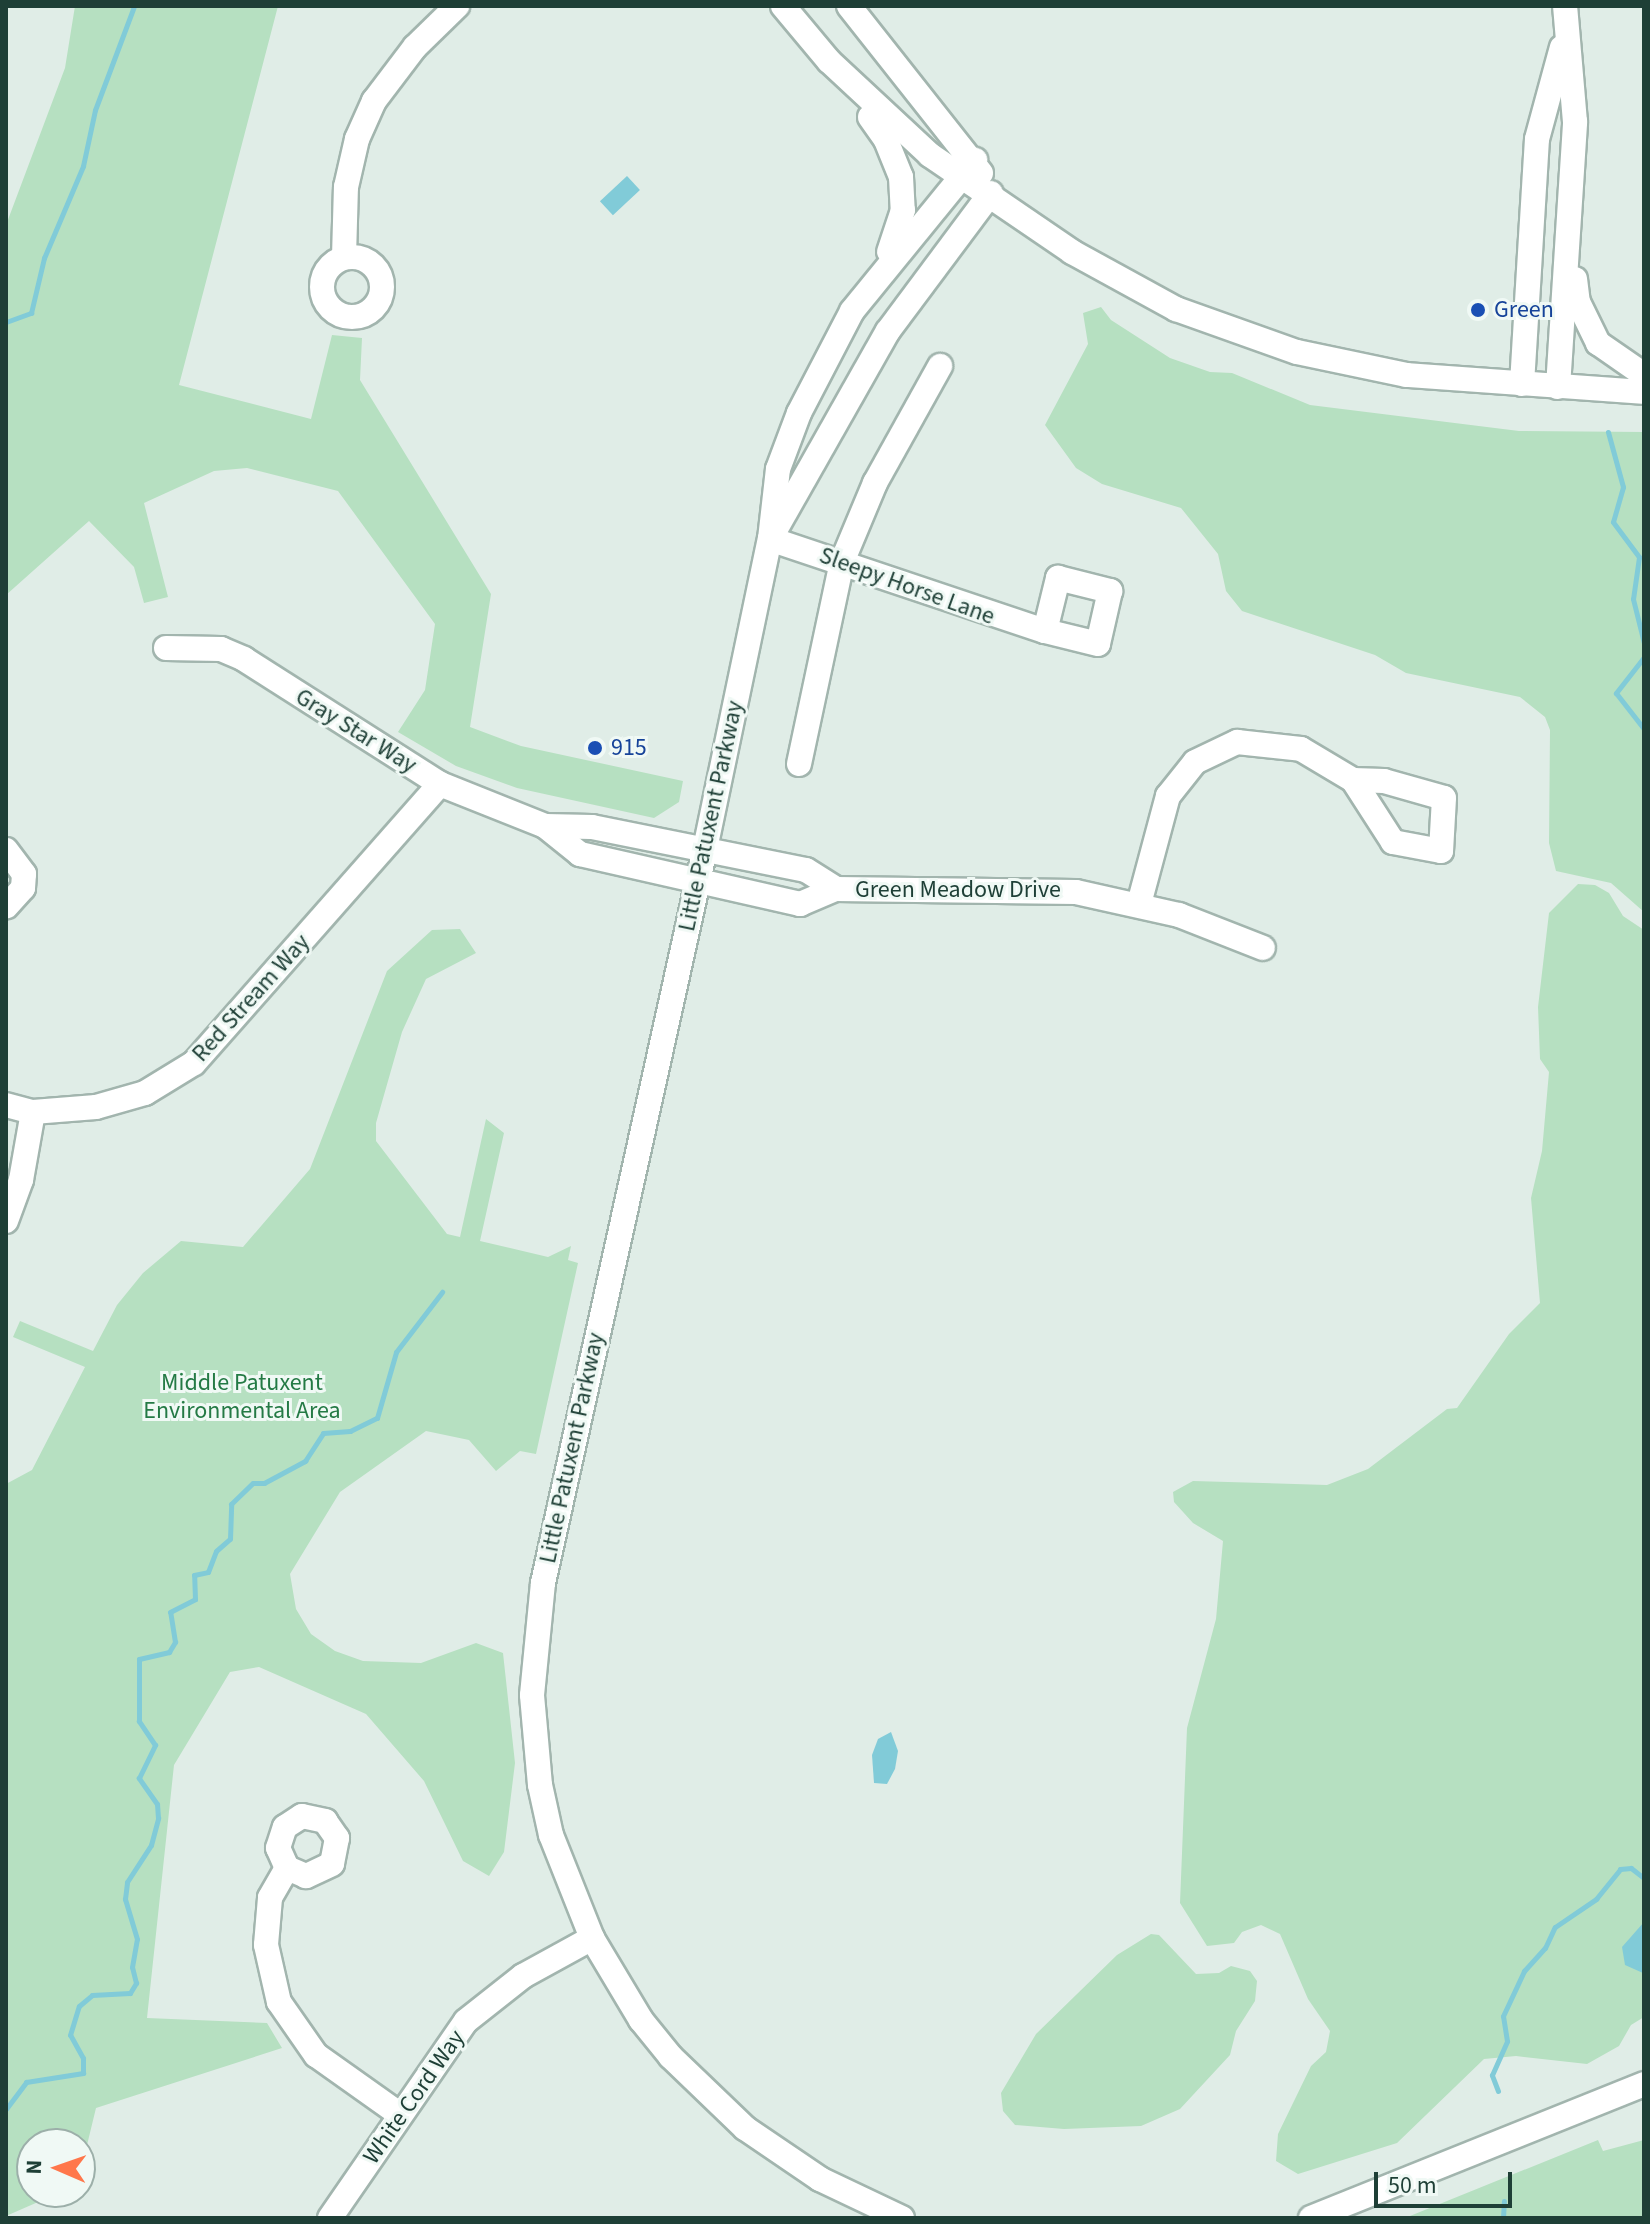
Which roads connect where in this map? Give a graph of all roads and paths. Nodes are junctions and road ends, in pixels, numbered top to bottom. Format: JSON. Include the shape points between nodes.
{"nodes":[{"id":1,"x":457,"y":6,"type":"edge"},
{"id":2,"x":783,"y":6,"type":"edge"},
{"id":3,"x":849,"y":6,"type":"edge"},
{"id":4,"x":1565,"y":6,"type":"edge"},
{"id":5,"x":1565,"y":37,"type":"junction"},
{"id":6,"x":829,"y":61,"type":"junction"},
{"id":7,"x":968,"y":169,"type":"junction"},
{"id":8,"x":991,"y":193,"type":"junction"},
{"id":9,"x":1569,"y":232,"type":"junction"},
{"id":10,"x":344,"y":257,"type":"dead end"},
{"id":11,"x":879,"y":272,"type":"junction"},
{"id":12,"x":940,"y":366,"type":"dead end"},
{"id":13,"x":1644,"y":375,"type":"edge"},
{"id":14,"x":1522,"y":384,"type":"junction"},
{"id":15,"x":1558,"y":387,"type":"junction"},
{"id":16,"x":1644,"y":392,"type":"edge"},
{"id":17,"x":770,"y":539,"type":"junction"},
{"id":18,"x":842,"y":562,"type":"junction"},
{"id":19,"x":1045,"y":631,"type":"dead end"},
{"id":20,"x":166,"y":648,"type":"dead end"},
{"id":21,"x":799,"y":764,"type":"dead end"},
{"id":22,"x":1353,"y":780,"type":"dead end"},
{"id":23,"x":440,"y":784,"type":"junction"},
{"id":24,"x":545,"y":826,"type":"junction"},
{"id":25,"x":705,"y":849,"type":"junction"},
{"id":26,"x":6,"y":850,"type":"edge"},
{"id":27,"x":697,"y":884,"type":"junction"},
{"id":28,"x":836,"y":889,"type":"junction"},
{"id":29,"x":1139,"y":904,"type":"junction"},
{"id":30,"x":6,"y":907,"type":"edge"},
{"id":31,"x":1263,"y":948,"type":"dead end"},
{"id":32,"x":6,"y":1105,"type":"edge"},
{"id":33,"x":33,"y":1112,"type":"junction"},
{"id":34,"x":6,"y":1221,"type":"edge"},
{"id":35,"x":287,"y":1868,"type":"dead end"},
{"id":36,"x":592,"y":1938,"type":"junction"},
{"id":37,"x":1644,"y":2084,"type":"edge"},
{"id":38,"x":399,"y":2114,"type":"junction"},
{"id":39,"x":330,"y":2218,"type":"edge"},
{"id":40,"x":902,"y":2218,"type":"edge"},
{"id":41,"x":1311,"y":2218,"type":"edge"}],
"edges":[{"from":1,"to":10,"type":"street","via":[[415,47],[374,101],[357,139],[346,187]]},
{"from":2,"to":6,"type":"street"},
{"from":3,"to":7,"type":"street"},
{"from":4,"to":5,"type":"street"},
{"from":5,"to":9,"type":"street","via":[[1575,122]]},
{"from":5,"to":14,"type":"street","via":[[1537,139]]},
{"from":6,"to":7,"type":"street","via":[[896,129]]},
{"from":6,"to":11,"type":"street","via":[[886,140],[901,177],[899,230]]},
{"from":7,"to":8,"type":"street"},
{"from":7,"to":11,"type":"street","name":"Little Patuxent Parkway"},
{"from":8,"to":14,"type":"street","via":[[1072,252],[1176,309],[1233,333],[1393,373]]},
{"from":8,"to":17,"type":"street","name":"Little Patuxent Parkway","via":[[888,331]]},
{"from":9,"to":13,"type":"street","via":[[1585,321],[1598,343]]},
{"from":9,"to":15,"type":"street"},
{"from":11,"to":17,"type":"street","name":"Little Patuxent Parkway","via":[[828,353],[799,413],[778,469]]},
{"from":12,"to":18,"type":"street","via":[[875,483]]},
{"from":14,"to":15,"type":"street"},
{"from":15,"to":16,"type":"street"},
{"from":17,"to":18,"type":"street","name":"Sleepy Horse Lane"},
{"from":17,"to":25,"type":"street","name":"Little Patuxent Parkway"},
{"from":18,"to":19,"type":"street","name":"Sleepy Horse Lane","via":[[990,617]]},
{"from":18,"to":21,"type":"street"},
{"from":20,"to":23,"type":"street","name":"Gray Star Way","via":[[221,649],[244,659]]},
{"from":22,"to":29,"type":"street","via":[[1301,749],[1257,741],[1215,750],[1181,775],[1168,796]]},
{"from":23,"to":24,"type":"street","name":"Gray Star Way"},
{"from":23,"to":33,"type":"street","name":"Red Stream Way","via":[[194,1063],[168,1082],[124,1100]]},
{"from":24,"to":25,"type":"street","name":"Gray Star Way","via":[[592,827]]},
{"from":24,"to":27,"type":"street","name":"Gray Star Way","via":[[580,854]]},
{"from":25,"to":27,"type":"street","name":"Little Patuxent Parkway"},
{"from":25,"to":28,"type":"street","name":"Green Meadow Drive","via":[[806,870]]},
{"from":26,"to":30,"type":"street","via":[[24,874],[17,899]]},
{"from":27,"to":28,"type":"street","name":"Green Meadow Drive","via":[[800,904]]},
{"from":27,"to":36,"type":"street","name":"Little Patuxent Parkway","via":[[556,1517],[534,1642],[532,1695],[540,1785],[565,1877]]},
{"from":28,"to":29,"type":"street","name":"Green Meadow Drive","via":[[1051,889]]},
{"from":29,"to":31,"type":"street","name":"Green Meadow Drive","via":[[1221,928]]},
{"from":32,"to":33,"type":"street","name":"Red Stream Way"},
{"from":33,"to":34,"type":"street","via":[[21,1180]]},
{"from":35,"to":38,"type":"street","via":[[270,1898],[267,1923],[271,1979],[279,2002],[316,2055]]},
{"from":36,"to":38,"type":"street","name":"White Cord Way","via":[[523,1976],[474,2013],[440,2052]]},
{"from":36,"to":40,"type":"street","name":"Little Patuxent Parkway","via":[[641,2020],[705,2092],[781,2154]]},
{"from":37,"to":41,"type":"street"},
{"from":38,"to":39,"type":"street","name":"White Cord Way"}]}
